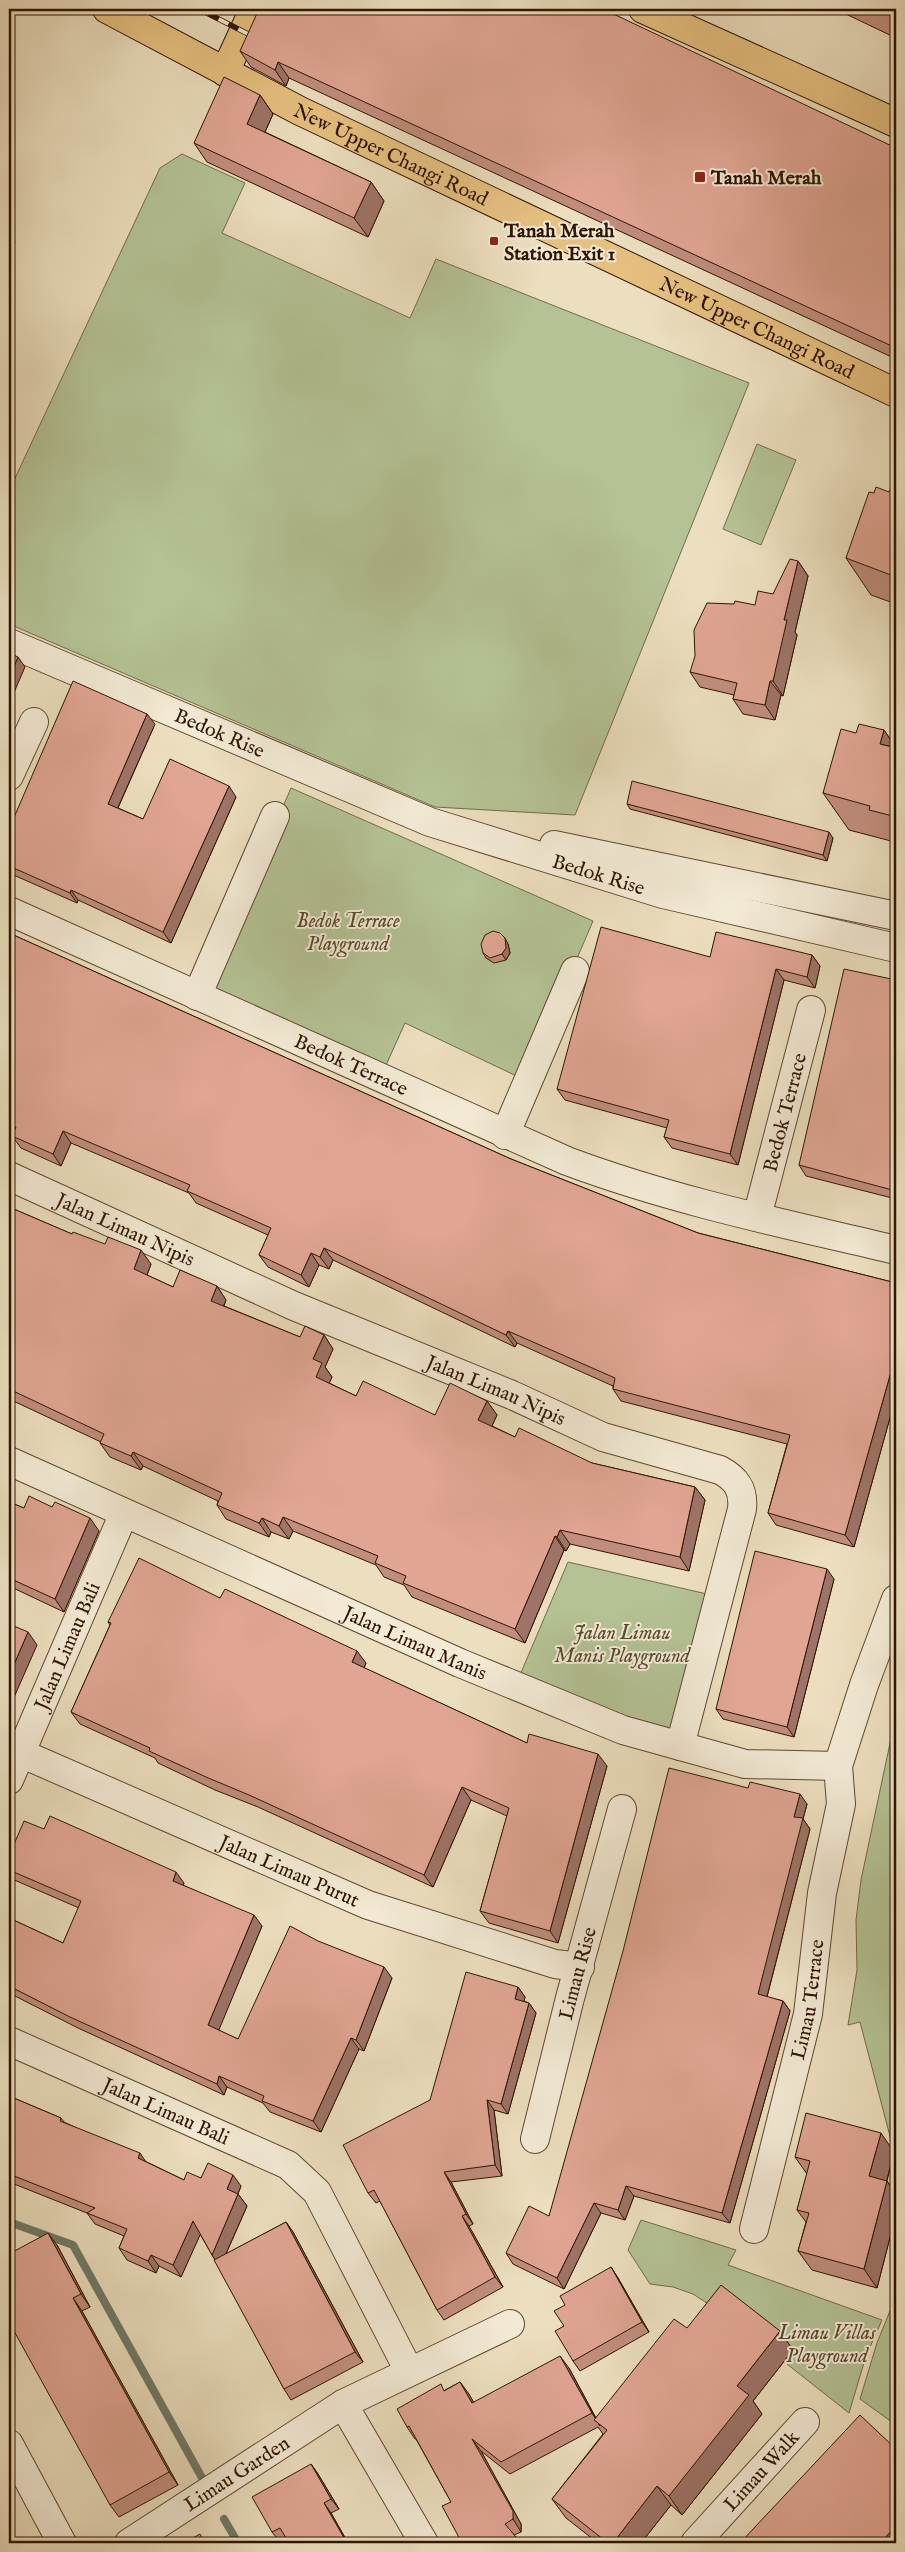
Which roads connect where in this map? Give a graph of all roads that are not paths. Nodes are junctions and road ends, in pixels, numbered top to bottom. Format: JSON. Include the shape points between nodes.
{"nodes":[{"id":1,"x":107,"y":9,"type":"edge"},
{"id":2,"x":254,"y":9,"type":"edge"},
{"id":3,"x":643,"y":9,"type":"edge"},
{"id":4,"x":225,"y":72,"type":"junction"},
{"id":5,"x":896,"y":123,"type":"edge"},
{"id":6,"x":896,"y":393,"type":"edge"},
{"id":7,"x":9,"y":643,"type":"edge"},
{"id":8,"x":34,"y":722,"type":"dead end"},
{"id":9,"x":9,"y":776,"type":"edge"},
{"id":10,"x":275,"y":816,"type":"dead end"},
{"id":11,"x":430,"y":822,"type":"junction"},
{"id":12,"x":660,"y":866,"type":"junction"},
{"id":13,"x":681,"y":898,"type":"junction"},
{"id":14,"x":9,"y":911,"type":"edge"},
{"id":15,"x":896,"y":916,"type":"edge"},
{"id":16,"x":896,"y":948,"type":"edge"},
{"id":17,"x":576,"y":971,"type":"dead end"},
{"id":18,"x":197,"y":996,"type":"junction"},
{"id":19,"x":812,"y":1010,"type":"dead end"},
{"id":20,"x":505,"y":1135,"type":"junction"},
{"id":21,"x":9,"y":1176,"type":"edge"},
{"id":22,"x":757,"y":1217,"type":"junction"},
{"id":23,"x":896,"y":1250,"type":"edge"},
{"id":24,"x":9,"y":1461,"type":"edge"},
{"id":25,"x":124,"y":1513,"type":"junction"},
{"id":26,"x":896,"y":1599,"type":"edge"},
{"id":27,"x":680,"y":1746,"type":"junction"},
{"id":28,"x":14,"y":1751,"type":"edge"},
{"id":29,"x":838,"y":1766,"type":"junction"},
{"id":30,"x":9,"y":1780,"type":"edge"},
{"id":31,"x":622,"y":1808,"type":"dead end"},
{"id":32,"x":580,"y":1967,"type":"junction"},
{"id":33,"x":9,"y":2041,"type":"edge"},
{"id":34,"x":535,"y":2139,"type":"dead end"},
{"id":35,"x":754,"y":2229,"type":"dead end"},
{"id":36,"x":510,"y":2324,"type":"dead end"},
{"id":37,"x":409,"y":2370,"type":"junction"},
{"id":38,"x":343,"y":2404,"type":"junction"},
{"id":39,"x":806,"y":2422,"type":"dead end"},
{"id":40,"x":9,"y":2444,"type":"edge"},
{"id":41,"x":62,"y":2543,"type":"edge"},
{"id":42,"x":129,"y":2543,"type":"edge"},
{"id":43,"x":424,"y":2543,"type":"edge"},
{"id":44,"x":695,"y":2543,"type":"edge"}],
"edges":[{"from":1,"to":4,"type":"main road","name":"New Upper Changi Road"},
{"from":2,"to":4,"type":"main road"},
{"from":3,"to":5,"type":"main road"},
{"from":4,"to":6,"type":"main road","name":"New Upper Changi Road","via":[[300,111]]},
{"from":7,"to":11,"type":"street","name":"Bedok Rise"},
{"from":8,"to":9,"type":"street"},
{"from":10,"to":18,"type":"street"},
{"from":11,"to":12,"type":"street","name":"Bedok Rise"},
{"from":11,"to":13,"type":"street","name":"Bedok Rise"},
{"from":12,"to":13,"type":"street","name":"Bedok Rise","via":[[663,884]]},
{"from":12,"to":15,"type":"street","name":"Bedok Rise"},
{"from":13,"to":16,"type":"street","name":"Bedok Rise"},
{"from":14,"to":18,"type":"street","name":"Bedok Terrace"},
{"from":17,"to":20,"type":"street"},
{"from":18,"to":20,"type":"street","name":"Bedok Terrace"},
{"from":19,"to":22,"type":"street","name":"Bedok Terrace"},
{"from":20,"to":22,"type":"street","name":"Bedok Terrace","via":[[622,1181]]},
{"from":21,"to":27,"type":"street","name":"Jalan Limau Nipis","via":[[294,1306],[512,1395],[602,1437],[720,1470],[730,1476],[742,1493],[742,1509]]},
{"from":22,"to":23,"type":"street","name":"Bedok Terrace"},
{"from":24,"to":25,"type":"street","name":"Jalan Limau Manis"},
{"from":25,"to":27,"type":"street","name":"Jalan Limau Manis","via":[[460,1663],[623,1730]]},
{"from":25,"to":28,"type":"street","name":"Jalan Limau Bali"},
{"from":26,"to":29,"type":"street"},
{"from":27,"to":29,"type":"street","name":"Jalan Limau Manis","via":[[745,1764]]},
{"from":28,"to":30,"type":"street","name":"Jalan Limau Bali"},
{"from":28,"to":32,"type":"street","name":"Jalan Limau Purut","via":[[368,1905],[554,1964]]},
{"from":29,"to":35,"type":"street","name":"Limau Terrace","via":[[841,1804],[822,1893],[808,2014]]},
{"from":31,"to":32,"type":"street","name":"Limau Rise"},
{"from":32,"to":34,"type":"street","name":"Limau Rise"},
{"from":33,"to":37,"type":"street","name":"Jalan Limau Bali","via":[[288,2165],[317,2192]]},
{"from":36,"to":37,"type":"street","name":"Limau Garden"},
{"from":37,"to":38,"type":"street","name":"Limau Garden"},
{"from":38,"to":42,"type":"street","name":"Limau Garden"},
{"from":38,"to":43,"type":"street"},
{"from":39,"to":44,"type":"street","name":"Limau Walk"},
{"from":40,"to":41,"type":"street"}]}
